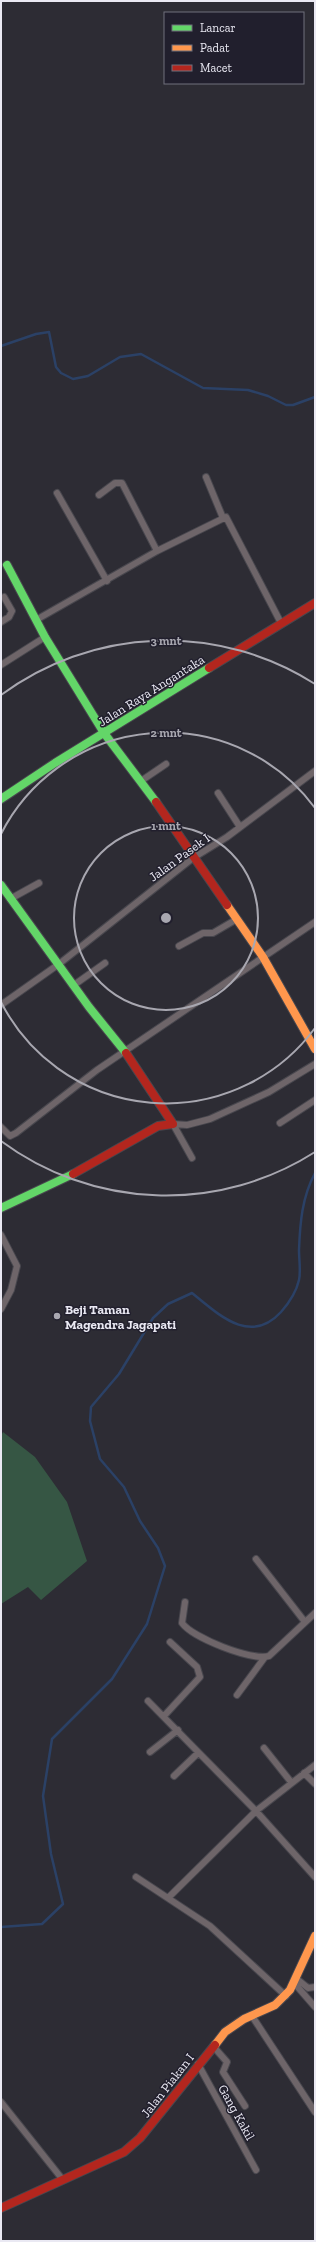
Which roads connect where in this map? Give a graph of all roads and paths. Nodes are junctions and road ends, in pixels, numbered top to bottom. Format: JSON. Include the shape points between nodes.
{"nodes":[{"id":1,"x":206,"y":477,"type":"dead end"},
{"id":2,"x":57,"y":493,"type":"dead end"},
{"id":3,"x":99,"y":495,"type":"dead end"},
{"id":4,"x":223,"y":518,"type":"junction"},
{"id":5,"x":157,"y":552,"type":"junction"},
{"id":6,"x":7,"y":565,"type":"dead end"},
{"id":7,"x":107,"y":582,"type":"junction"},
{"id":8,"x":4,"y":597,"type":"dead end"},
{"id":9,"x":315,"y":603,"type":"edge"},
{"id":10,"x":36,"y":620,"type":"junction"},
{"id":11,"x":1,"y":622,"type":"edge"},
{"id":12,"x":281,"y":624,"type":"junction"},
{"id":13,"x":45,"y":637,"type":"junction"},
{"id":14,"x":1,"y":664,"type":"edge"},
{"id":15,"x":104,"y":733,"type":"junction"},
{"id":16,"x":166,"y":764,"type":"dead end"},
{"id":17,"x":315,"y":771,"type":"edge"},
{"id":18,"x":141,"y":781,"type":"junction"},
{"id":19,"x":218,"y":794,"type":"dead end"},
{"id":20,"x":1,"y":799,"type":"edge"},
{"id":21,"x":240,"y":827,"type":"junction"},
{"id":22,"x":193,"y":858,"type":"junction"},
{"id":23,"x":39,"y":883,"type":"dead end"},
{"id":24,"x":1,"y":885,"type":"edge"},
{"id":25,"x":10,"y":899,"type":"junction"},
{"id":26,"x":237,"y":919,"type":"junction"},
{"id":27,"x":315,"y":922,"type":"edge"},
{"id":28,"x":179,"y":946,"type":"dead end"},
{"id":29,"x":263,"y":957,"type":"junction"},
{"id":30,"x":105,"y":963,"type":"dead end"},
{"id":31,"x":58,"y":964,"type":"junction"},
{"id":32,"x":74,"y":985,"type":"junction"},
{"id":33,"x":1,"y":1005,"type":"edge"},
{"id":34,"x":315,"y":1049,"type":"edge"},
{"id":35,"x":125,"y":1051,"type":"junction"},
{"id":36,"x":315,"y":1064,"type":"edge"},
{"id":37,"x":315,"y":1100,"type":"edge"},
{"id":38,"x":280,"y":1123,"type":"dead end"},
{"id":39,"x":173,"y":1124,"type":"junction"},
{"id":40,"x":1,"y":1127,"type":"edge"},
{"id":41,"x":192,"y":1158,"type":"dead end"},
{"id":42,"x":1,"y":1208,"type":"edge"},
{"id":43,"x":1,"y":1235,"type":"edge"},
{"id":44,"x":1,"y":1309,"type":"edge"},
{"id":45,"x":256,"y":1559,"type":"dead end"},
{"id":46,"x":185,"y":1602,"type":"dead end"},
{"id":47,"x":315,"y":1613,"type":"edge"},
{"id":48,"x":306,"y":1622,"type":"junction"},
{"id":49,"x":170,"y":1642,"type":"dead end"},
{"id":50,"x":265,"y":1657,"type":"junction"},
{"id":51,"x":237,"y":1695,"type":"dead end"},
{"id":52,"x":148,"y":1701,"type":"dead end"},
{"id":53,"x":164,"y":1716,"type":"junction"},
{"id":54,"x":178,"y":1730,"type":"junction"},
{"id":55,"x":264,"y":1748,"type":"dead end"},
{"id":56,"x":150,"y":1752,"type":"dead end"},
{"id":57,"x":198,"y":1753,"type":"junction"},
{"id":58,"x":315,"y":1764,"type":"edge"},
{"id":59,"x":304,"y":1773,"type":"junction"},
{"id":60,"x":174,"y":1776,"type":"dead end"},
{"id":61,"x":291,"y":1782,"type":"junction"},
{"id":62,"x":315,"y":1784,"type":"edge"},
{"id":63,"x":256,"y":1811,"type":"junction"},
{"id":64,"x":136,"y":1877,"type":"dead end"},
{"id":65,"x":315,"y":1877,"type":"edge"},
{"id":66,"x":168,"y":1898,"type":"junction"},
{"id":67,"x":315,"y":1936,"type":"edge"},
{"id":68,"x":296,"y":1981,"type":"junction"},
{"id":69,"x":315,"y":1987,"type":"edge"},
{"id":70,"x":286,"y":1996,"type":"junction"},
{"id":71,"x":315,"y":2007,"type":"edge"},
{"id":72,"x":252,"y":2016,"type":"junction"},
{"id":73,"x":213,"y":2046,"type":"junction"},
{"id":74,"x":198,"y":2064,"type":"junction"},
{"id":75,"x":1,"y":2102,"type":"edge"},
{"id":76,"x":245,"y":2106,"type":"dead end"},
{"id":77,"x":315,"y":2112,"type":"edge"},
{"id":78,"x":256,"y":2170,"type":"dead end"},
{"id":79,"x":62,"y":2180,"type":"junction"},
{"id":80,"x":1,"y":2208,"type":"edge"}],
"edges":[{"from":1,"to":4,"type":"street"},
{"from":2,"to":7,"type":"street"},
{"from":3,"to":5,"type":"street","via":[[115,483],[122,483]]},
{"from":4,"to":5,"type":"street"},
{"from":4,"to":12,"type":"street","via":[[229,519]]},
{"from":5,"to":7,"type":"street"},
{"from":6,"to":10,"type":"street"},
{"from":7,"to":10,"type":"street"},
{"from":8,"to":11,"type":"street","via":[[12,611],[9,617]]},
{"from":9,"to":12,"type":"street","name":"Jalan Raya Angantaka"},
{"from":10,"to":13,"type":"street"},
{"from":12,"to":15,"type":"street","name":"Jalan Raya Angantaka"},
{"from":13,"to":14,"type":"street"},
{"from":13,"to":15,"type":"street"},
{"from":15,"to":18,"type":"street"},
{"from":15,"to":20,"type":"street","name":"Jalan Raya Angantaka"},
{"from":16,"to":18,"type":"street"},
{"from":17,"to":21,"type":"street","name":"Jalan Pasek I"},
{"from":18,"to":22,"type":"street"},
{"from":19,"to":21,"type":"street"},
{"from":21,"to":22,"type":"street","name":"Jalan Pasek I"},
{"from":22,"to":26,"type":"street"},
{"from":22,"to":31,"type":"street","name":"Jalan Pasek I"},
{"from":23,"to":25,"type":"street"},
{"from":24,"to":25,"type":"street"},
{"from":25,"to":31,"type":"street"},
{"from":26,"to":28,"type":"street","via":[[213,933],[203,933]]},
{"from":26,"to":29,"type":"street"},
{"from":27,"to":29,"type":"street"},
{"from":29,"to":34,"type":"street"},
{"from":29,"to":35,"type":"street"},
{"from":30,"to":32,"type":"street"},
{"from":31,"to":32,"type":"street"},
{"from":31,"to":33,"type":"street","name":"Jalan Pasek I"},
{"from":32,"to":35,"type":"street"},
{"from":35,"to":39,"type":"street"},
{"from":35,"to":40,"type":"street","via":[[13,1135],[7,1134]]},
{"from":36,"to":39,"type":"street","via":[[269,1092],[215,1117],[187,1125]]},
{"from":37,"to":38,"type":"street"},
{"from":39,"to":41,"type":"street"},
{"from":39,"to":42,"type":"street","via":[[158,1126],[69,1177]]},
{"from":43,"to":44,"type":"street","via":[[16,1266],[11,1290]]},
{"from":45,"to":48,"type":"street"},
{"from":46,"to":50,"type":"street","via":[[182,1623],[195,1632],[227,1649]]},
{"from":47,"to":48,"type":"street"},
{"from":48,"to":50,"type":"street"},
{"from":49,"to":53,"type":"street","via":[[197,1667],[200,1677]]},
{"from":50,"to":51,"type":"street"},
{"from":52,"to":53,"type":"street"},
{"from":53,"to":54,"type":"street"},
{"from":54,"to":56,"type":"street"},
{"from":54,"to":57,"type":"street"},
{"from":55,"to":61,"type":"street"},
{"from":57,"to":60,"type":"street"},
{"from":57,"to":63,"type":"street"},
{"from":58,"to":59,"type":"street"},
{"from":59,"to":61,"type":"street"},
{"from":59,"to":62,"type":"street"},
{"from":61,"to":63,"type":"street"},
{"from":63,"to":65,"type":"street"},
{"from":63,"to":66,"type":"street"},
{"from":64,"to":66,"type":"street"},
{"from":66,"to":70,"type":"street","via":[[210,1926]]},
{"from":67,"to":68,"type":"street","name":"Jalan Piakan I"},
{"from":68,"to":69,"type":"street","via":[[308,1988]]},
{"from":68,"to":70,"type":"street","name":"Jalan Piakan I"},
{"from":68,"to":71,"type":"street"},
{"from":70,"to":72,"type":"street","name":"Jalan Piakan I","via":[[275,2005]]},
{"from":72,"to":73,"type":"street","name":"Jalan Piakan I","via":[[225,2032]]},
{"from":72,"to":77,"type":"street"},
{"from":73,"to":74,"type":"street","name":"Jalan Piakan I"},
{"from":73,"to":76,"type":"street","via":[[226,2062],[223,2072]]},
{"from":74,"to":78,"type":"street","name":"Gang Kakil"},
{"from":74,"to":79,"type":"street","name":"Jalan Piakan I","via":[[133,2145],[108,2161]]},
{"from":75,"to":79,"type":"street"},
{"from":79,"to":80,"type":"street","name":"Jalan Piakan I"}]}
